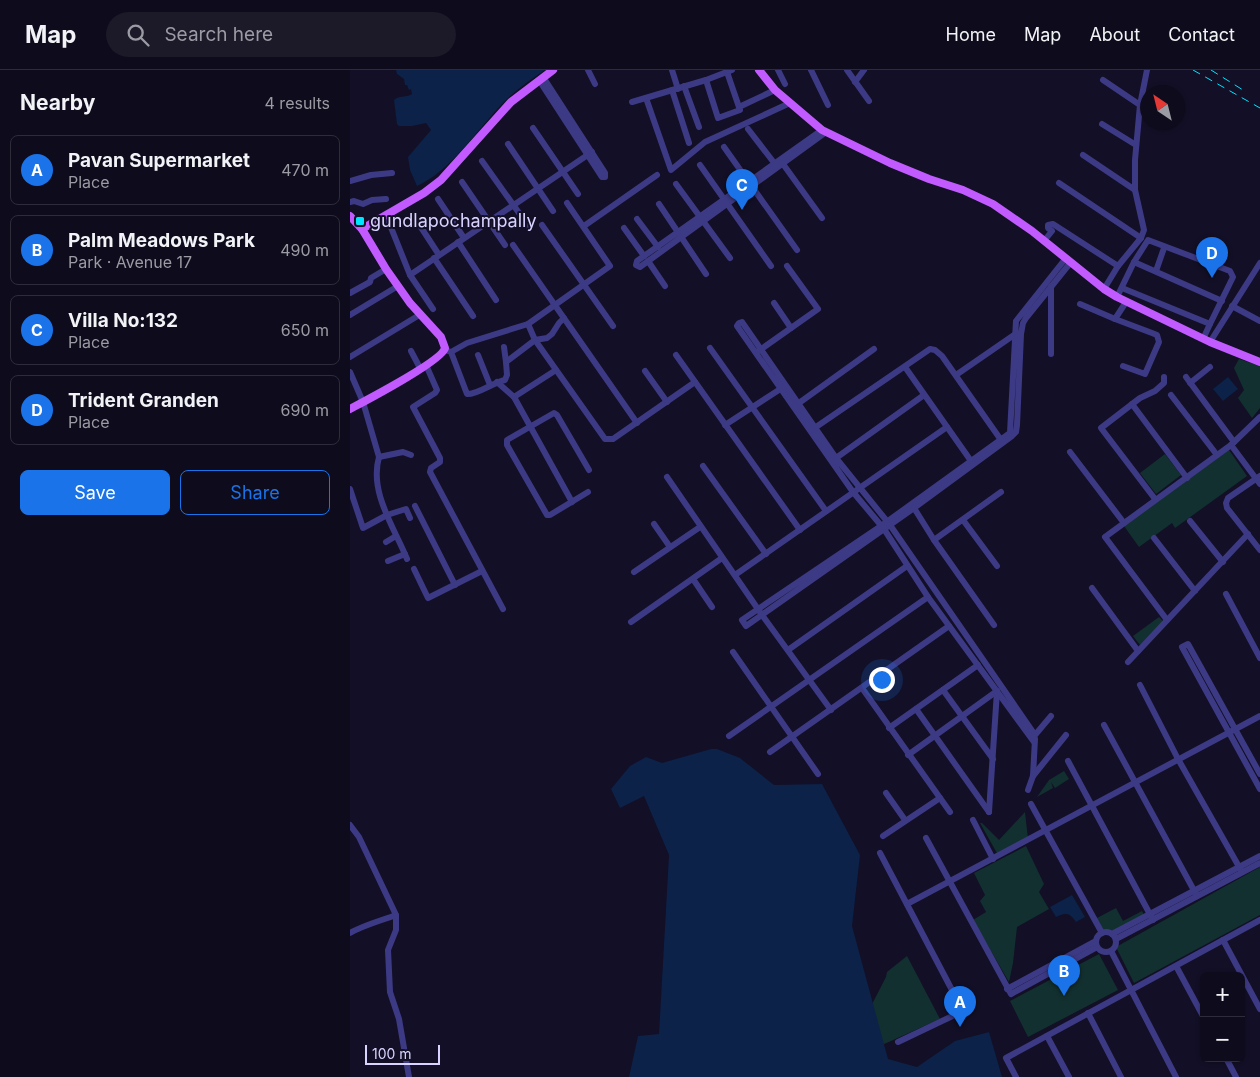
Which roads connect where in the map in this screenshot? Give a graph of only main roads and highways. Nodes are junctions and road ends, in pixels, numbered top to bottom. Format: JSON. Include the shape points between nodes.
{"nodes":[{"id":1,"x":554,"y":70,"type":"edge"},
{"id":2,"x":759,"y":70,"type":"edge"},
{"id":3,"x":352,"y":221,"type":"edge"},
{"id":4,"x":362,"y":229,"type":"junction"},
{"id":5,"x":1260,"y":362,"type":"edge"},
{"id":6,"x":350,"y":409,"type":"edge"}],
"edges":[{"from":1,"to":4,"type":"main road","via":[[511,102],[440,180]]},
{"from":2,"to":5,"type":"main road","via":[[775,90],[824,131],[890,163],[993,204],[1117,297],[1206,341]]},
{"from":3,"to":4,"type":"main road"},
{"from":4,"to":6,"type":"main road","via":[[398,286],[448,351]]}]}
